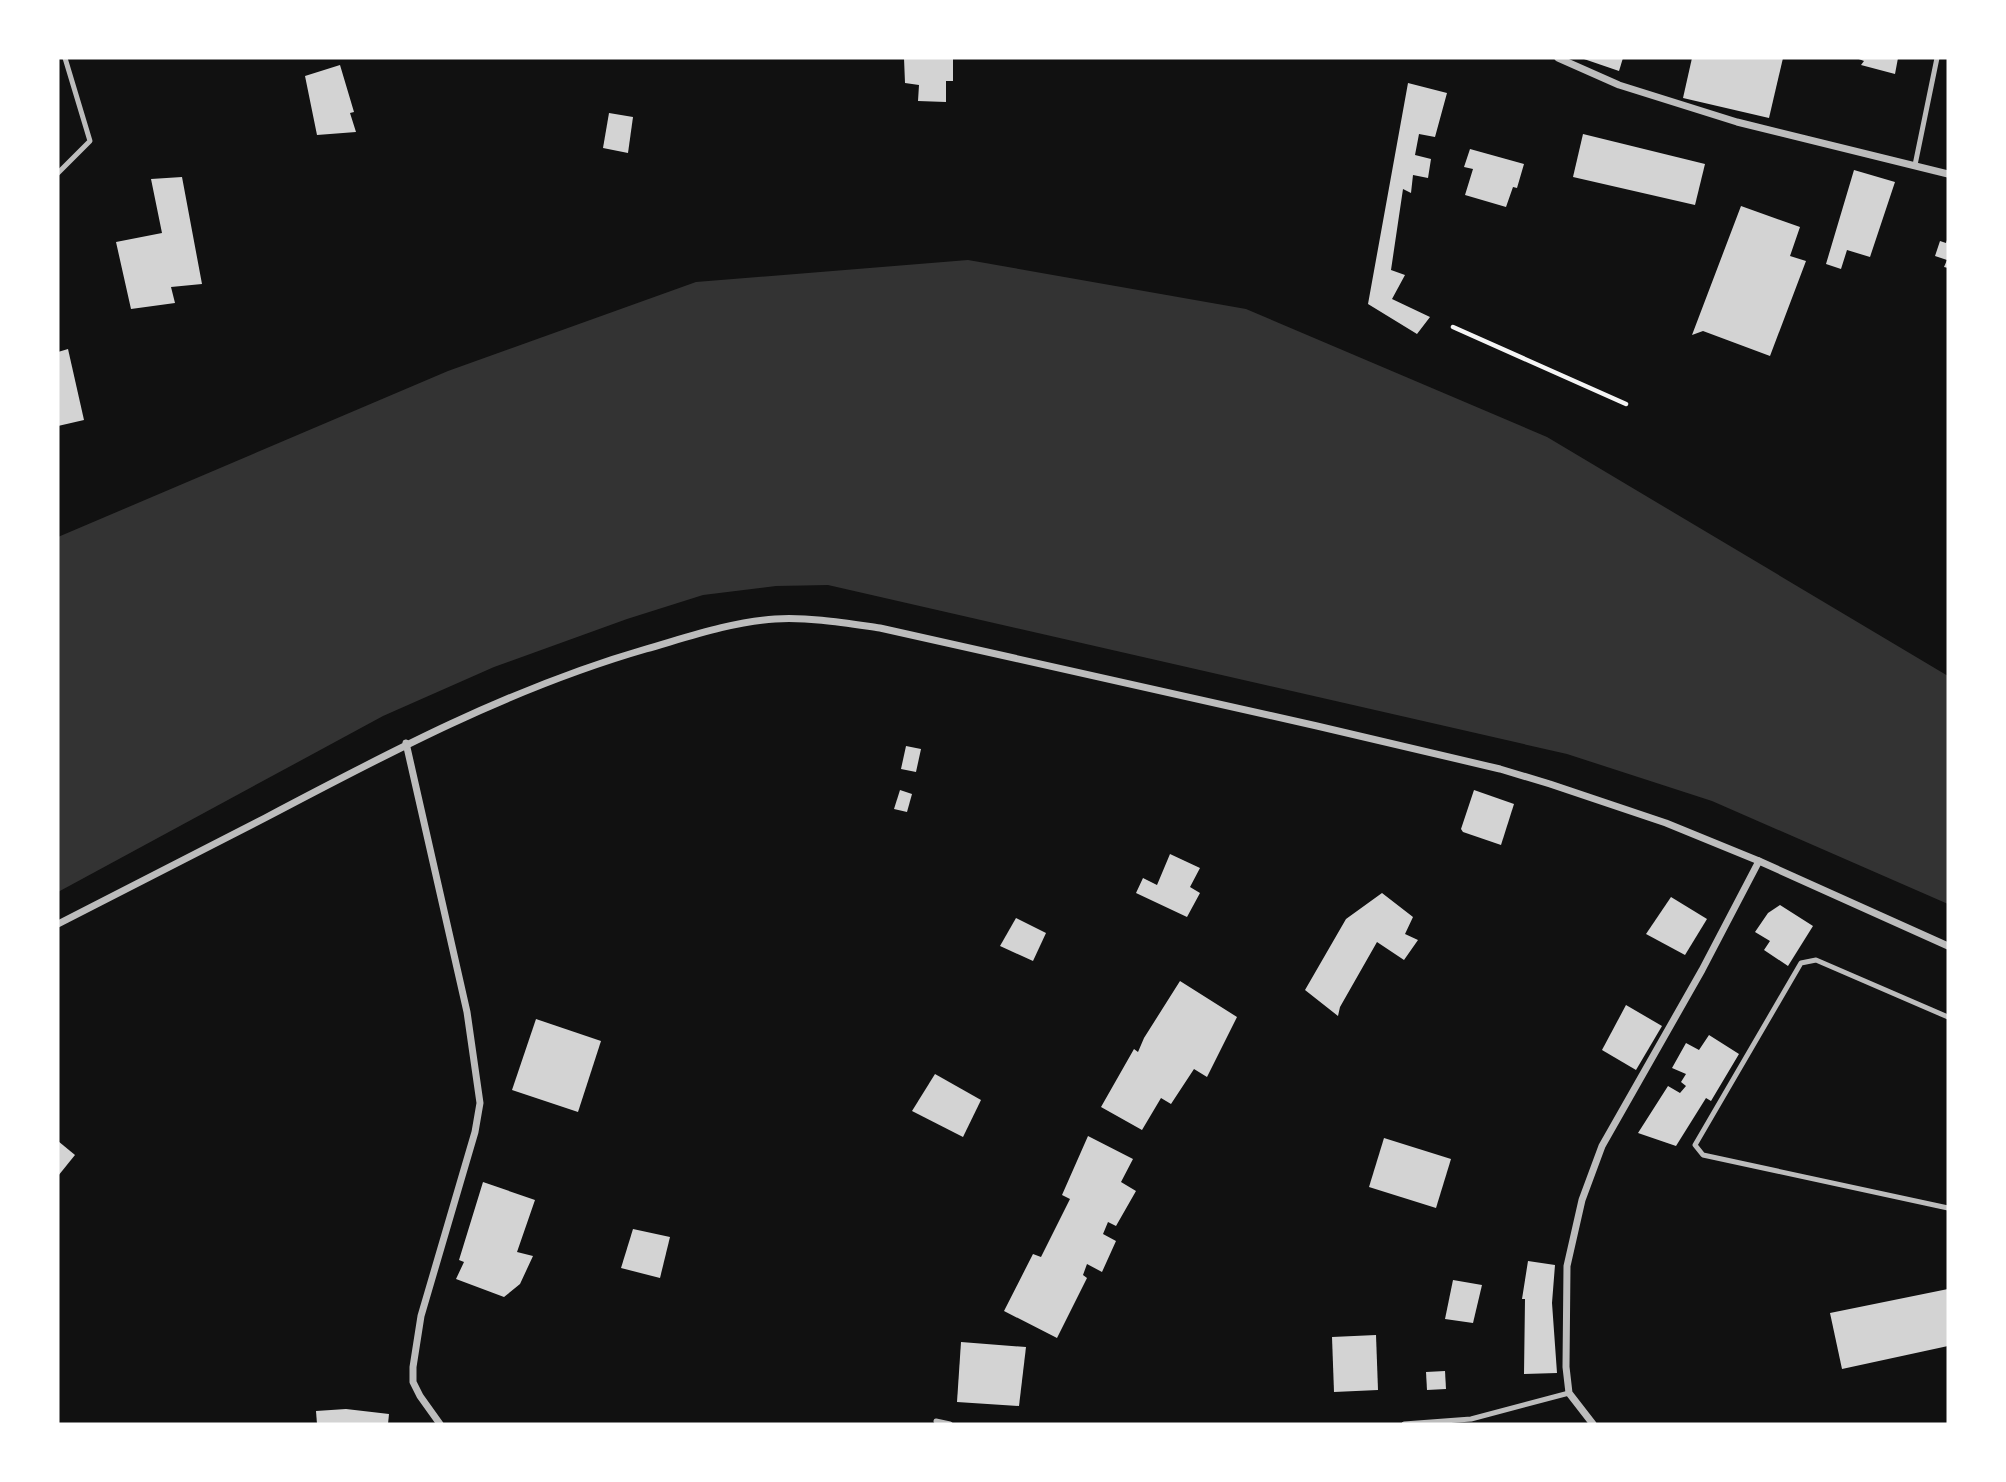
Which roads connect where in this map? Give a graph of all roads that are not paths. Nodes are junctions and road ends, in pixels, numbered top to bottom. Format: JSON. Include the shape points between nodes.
{"nodes":[{"id":1,"x":65,"y":58,"type":"edge"},
{"id":2,"x":1558,"y":58,"type":"edge"},
{"id":3,"x":1937,"y":58,"type":"edge"},
{"id":4,"x":1915,"y":164,"type":"junction"},
{"id":5,"x":58,"y":173,"type":"edge"},
{"id":6,"x":1948,"y":174,"type":"edge"},
{"id":7,"x":407,"y":743,"type":"junction"},
{"id":8,"x":1759,"y":861,"type":"junction"},
{"id":9,"x":58,"y":924,"type":"edge"},
{"id":10,"x":1948,"y":946,"type":"edge"},
{"id":11,"x":1948,"y":1017,"type":"edge"},
{"id":12,"x":1948,"y":1208,"type":"edge"},
{"id":13,"x":1569,"y":1393,"type":"junction"},
{"id":14,"x":936,"y":1421,"type":"dead end"},
{"id":15,"x":440,"y":1424,"type":"edge"},
{"id":16,"x":950,"y":1424,"type":"edge"},
{"id":17,"x":1404,"y":1424,"type":"edge"},
{"id":18,"x":1593,"y":1424,"type":"edge"}],
"edges":[{"from":1,"to":5,"type":"lane","via":[[90,141]]},
{"from":2,"to":4,"type":"street","via":[[1619,85],[1737,122]]},
{"from":3,"to":4,"type":"lane"},
{"from":4,"to":6,"type":"street"},
{"from":7,"to":8,"type":"street","via":[[513,695],[604,661],[746,623],[831,621],[893,631],[1500,769],[1627,810]]},
{"from":7,"to":9,"type":"street"},
{"from":7,"to":15,"type":"street","via":[[467,1012],[480,1103],[421,1316],[413,1367],[413,1382]]},
{"from":8,"to":10,"type":"street"},
{"from":8,"to":13,"type":"street","via":[[1602,1146],[1582,1200],[1567,1266]]},
{"from":11,"to":12,"type":"lane","via":[[1816,960],[1801,963],[1695,1144],[1703,1155]]},
{"from":13,"to":17,"type":"lane","via":[[1471,1419]]},
{"from":13,"to":18,"type":"street"},
{"from":14,"to":16,"type":"lane"}]}
